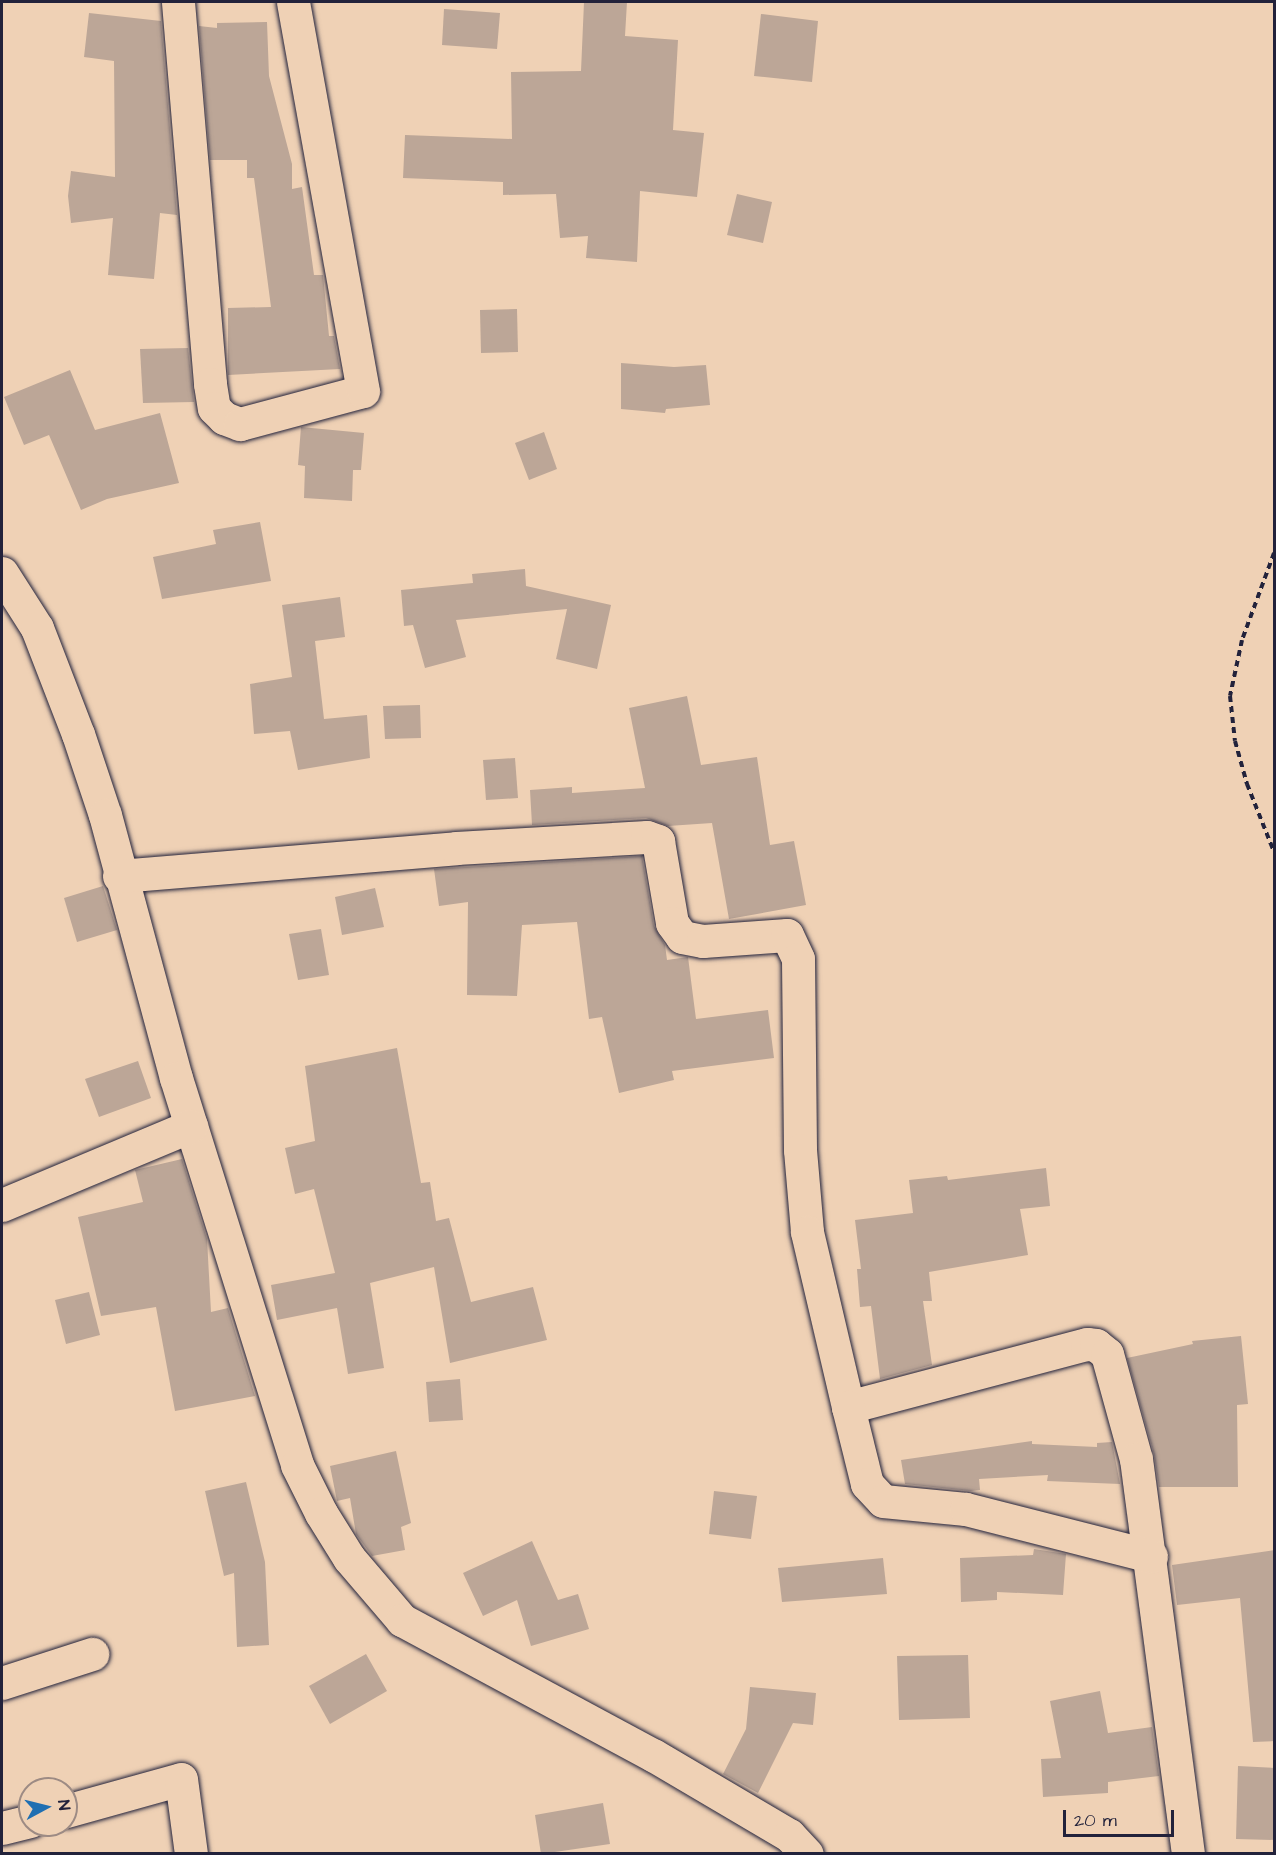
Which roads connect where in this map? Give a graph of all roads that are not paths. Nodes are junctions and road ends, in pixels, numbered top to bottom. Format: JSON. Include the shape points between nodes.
{"nodes":[{"id":1,"x":178,"y":2,"type":"edge"},
{"id":2,"x":293,"y":2,"type":"edge"},
{"id":3,"x":2,"y":573,"type":"edge"},
{"id":4,"x":119,"y":876,"type":"junction"},
{"id":5,"x":191,"y":1126,"type":"junction"},
{"id":6,"x":2,"y":1204,"type":"edge"},
{"id":7,"x":848,"y":1407,"type":"junction"},
{"id":8,"x":1151,"y":1556,"type":"junction"},
{"id":9,"x":92,"y":1654,"type":"dead end"},
{"id":10,"x":2,"y":1683,"type":"edge"},
{"id":11,"x":78,"y":1807,"type":"edge"},
{"id":12,"x":18,"y":1824,"type":"edge"},
{"id":13,"x":2,"y":1828,"type":"edge"},
{"id":14,"x":191,"y":1854,"type":"edge"},
{"id":15,"x":807,"y":1854,"type":"edge"},
{"id":16,"x":1188,"y":1854,"type":"edge"}],
"edges":[{"from":1,"to":2,"type":"street","via":[[210,384],[214,408],[224,418],[240,424],[363,391]]},
{"from":3,"to":4,"type":"street","via":[[37,628],[74,723],[105,814]]},
{"from":4,"to":5,"type":"street"},
{"from":4,"to":7,"type":"street","via":[[479,846],[654,838],[662,857],[672,923],[682,937],[703,941],[787,935],[794,943],[798,959],[800,1150],[807,1232]]},
{"from":5,"to":6,"type":"street"},
{"from":5,"to":15,"type":"street","via":[[297,1465],[350,1558],[402,1620],[653,1755],[789,1835]]},
{"from":7,"to":8,"type":"street","via":[[867,1484],[883,1501],[966,1509]]},
{"from":7,"to":8,"type":"street","via":[[999,1366],[1096,1345],[1111,1361],[1136,1459]]},
{"from":8,"to":16,"type":"street"},
{"from":9,"to":10,"type":"street"},
{"from":11,"to":14,"type":"street","via":[[181,1779]]},
{"from":12,"to":13,"type":"street"}]}
